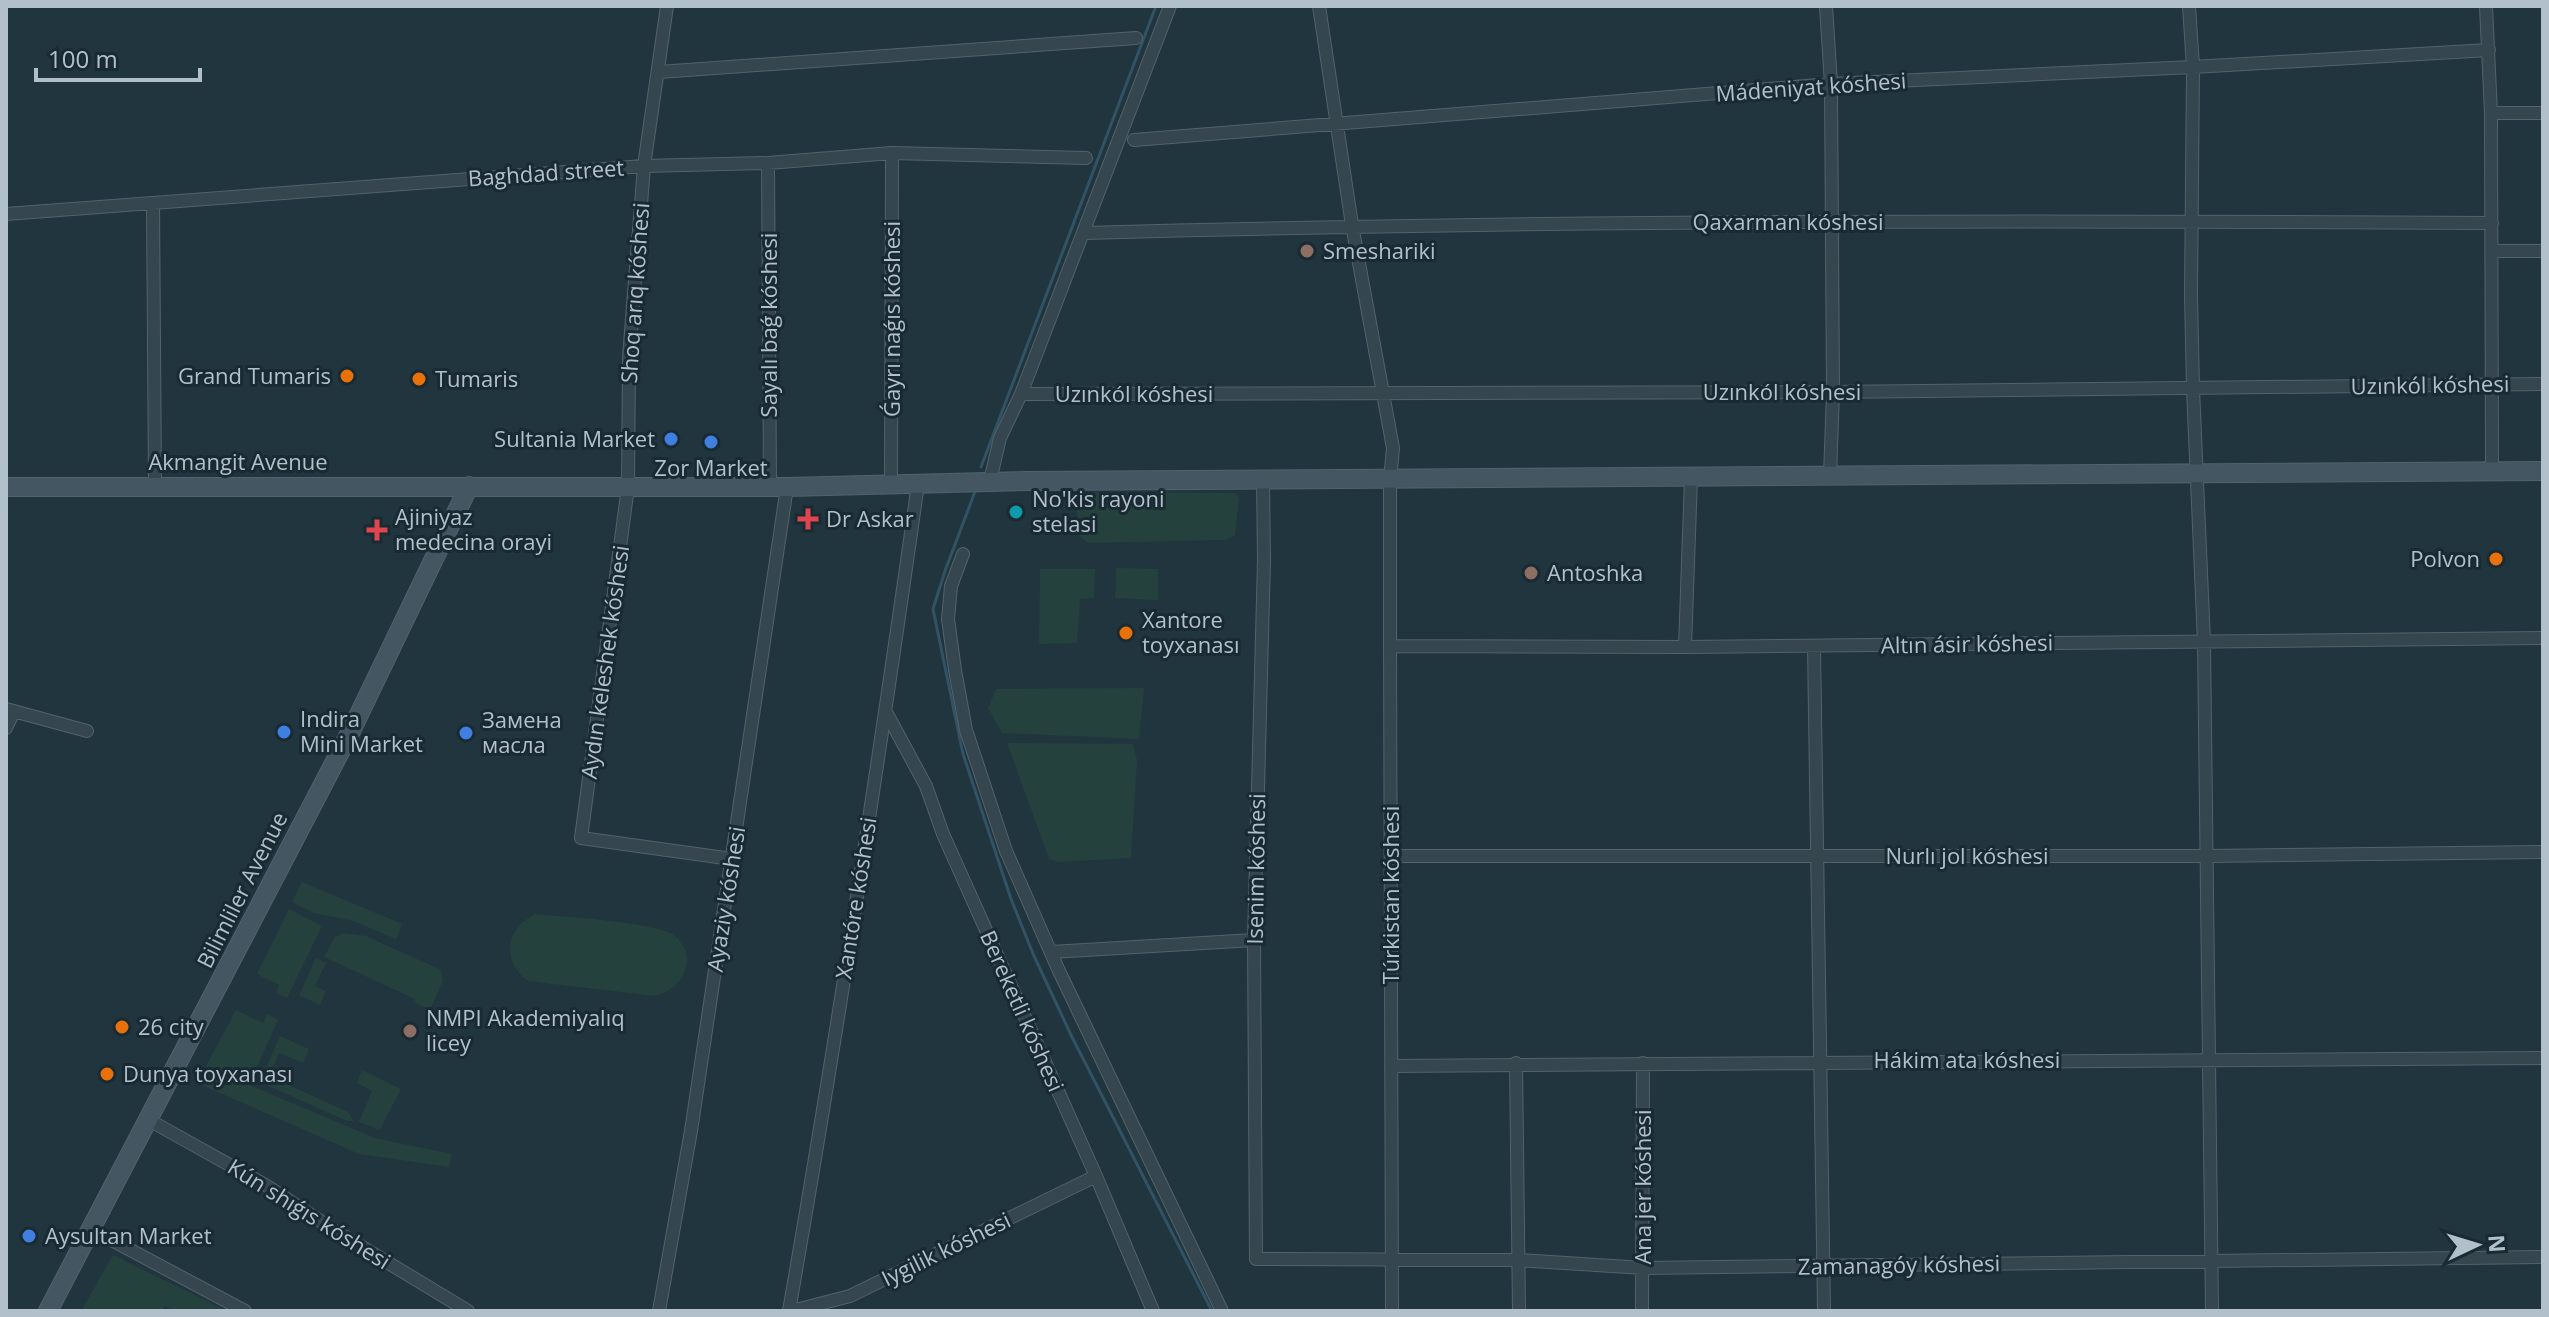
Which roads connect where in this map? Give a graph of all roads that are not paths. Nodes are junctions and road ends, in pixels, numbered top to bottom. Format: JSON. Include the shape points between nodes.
{"nodes":[{"id":1,"x":667,"y":6,"type":"edge"},
{"id":2,"x":1170,"y":6,"type":"edge"},
{"id":3,"x":1319,"y":6,"type":"edge"},
{"id":4,"x":1826,"y":6,"type":"edge"},
{"id":5,"x":2189,"y":6,"type":"edge"},
{"id":6,"x":2486,"y":6,"type":"edge"},
{"id":7,"x":1136,"y":38,"type":"dead end"},
{"id":8,"x":2489,"y":50,"type":"junction"},
{"id":9,"x":2193,"y":67,"type":"junction"},
{"id":10,"x":659,"y":72,"type":"junction"},
{"id":11,"x":1831,"y":84,"type":"junction"},
{"id":12,"x":2491,"y":113,"type":"junction"},
{"id":13,"x":2543,"y":113,"type":"edge"},
{"id":14,"x":1337,"y":123,"type":"junction"},
{"id":15,"x":1134,"y":140,"type":"dead end"},
{"id":16,"x":892,"y":153,"type":"junction"},
{"id":17,"x":1086,"y":158,"type":"dead end"},
{"id":18,"x":768,"y":163,"type":"junction"},
{"id":19,"x":644,"y":166,"type":"junction"},
{"id":20,"x":153,"y":203,"type":"junction"},
{"id":21,"x":6,"y":214,"type":"edge"},
{"id":22,"x":2191,"y":221,"type":"junction"},
{"id":23,"x":1831,"y":222,"type":"junction"},
{"id":24,"x":2492,"y":223,"type":"junction"},
{"id":25,"x":1352,"y":225,"type":"junction"},
{"id":26,"x":1085,"y":233,"type":"junction"},
{"id":27,"x":2492,"y":251,"type":"junction"},
{"id":28,"x":2543,"y":251,"type":"edge"},
{"id":29,"x":2492,"y":384,"type":"junction"},
{"id":30,"x":2543,"y":384,"type":"edge"},
{"id":31,"x":2193,"y":389,"type":"junction"},
{"id":32,"x":1833,"y":392,"type":"junction"},
{"id":33,"x":1021,"y":394,"type":"junction"},
{"id":34,"x":1383,"y":395,"type":"junction"},
{"id":35,"x":2492,"y":471,"type":"junction"},
{"id":36,"x":2543,"y":471,"type":"edge"},
{"id":37,"x":2197,"y":475,"type":"junction"},
{"id":38,"x":1830,"y":476,"type":"junction"},
{"id":39,"x":1691,"y":478,"type":"junction"},
{"id":40,"x":1263,"y":480,"type":"junction"},
{"id":41,"x":1390,"y":480,"type":"junction"},
{"id":42,"x":990,"y":481,"type":"junction"},
{"id":43,"x":918,"y":484,"type":"junction"},
{"id":44,"x":891,"y":485,"type":"junction"},
{"id":45,"x":155,"y":486,"type":"junction"},
{"id":46,"x":469,"y":486,"type":"junction"},
{"id":47,"x":6,"y":487,"type":"edge"},
{"id":48,"x":628,"y":487,"type":"junction"},
{"id":49,"x":779,"y":487,"type":"junction"},
{"id":50,"x":963,"y":554,"type":"dead end"},
{"id":51,"x":2543,"y":638,"type":"edge"},
{"id":52,"x":2204,"y":642,"type":"junction"},
{"id":53,"x":1390,"y":646,"type":"junction"},
{"id":54,"x":1814,"y":646,"type":"junction"},
{"id":55,"x":1685,"y":647,"type":"junction"},
{"id":56,"x":10,"y":710,"type":"edge"},
{"id":57,"x":886,"y":712,"type":"junction"},
{"id":58,"x":6,"y":728,"type":"edge"},
{"id":59,"x":87,"y":731,"type":"dead end"},
{"id":60,"x":2543,"y":852,"type":"edge"},
{"id":61,"x":1391,"y":856,"type":"junction"},
{"id":62,"x":1817,"y":856,"type":"junction"},
{"id":63,"x":2207,"y":856,"type":"junction"},
{"id":64,"x":732,"y":859,"type":"junction"},
{"id":65,"x":1254,"y":940,"type":"junction"},
{"id":66,"x":1051,"y":952,"type":"junction"},
{"id":67,"x":2543,"y":1058,"type":"edge"},
{"id":68,"x":2209,"y":1059,"type":"junction"},
{"id":69,"x":1820,"y":1061,"type":"junction"},
{"id":70,"x":1516,"y":1063,"type":"junction"},
{"id":71,"x":1643,"y":1063,"type":"junction"},
{"id":72,"x":1391,"y":1066,"type":"junction"},
{"id":73,"x":149,"y":1120,"type":"junction"},
{"id":74,"x":1096,"y":1176,"type":"junction"},
{"id":75,"x":91,"y":1229,"type":"junction"},
{"id":76,"x":2543,"y":1257,"type":"edge"},
{"id":77,"x":1256,"y":1259,"type":"joint"},
{"id":78,"x":1392,"y":1260,"type":"junction"},
{"id":79,"x":1518,"y":1260,"type":"junction"},
{"id":80,"x":2211,"y":1261,"type":"junction"},
{"id":81,"x":1824,"y":1267,"type":"junction"},
{"id":82,"x":1643,"y":1268,"type":"junction"},
{"id":83,"x":48,"y":1311,"type":"edge"},
{"id":84,"x":245,"y":1311,"type":"edge"},
{"id":85,"x":468,"y":1311,"type":"edge"},
{"id":86,"x":659,"y":1311,"type":"edge"},
{"id":87,"x":790,"y":1311,"type":"edge"},
{"id":88,"x":1153,"y":1311,"type":"edge"},
{"id":89,"x":1222,"y":1311,"type":"edge"},
{"id":90,"x":1392,"y":1311,"type":"edge"},
{"id":91,"x":1519,"y":1311,"type":"edge"},
{"id":92,"x":1642,"y":1311,"type":"edge"},
{"id":93,"x":1824,"y":1311,"type":"edge"},
{"id":94,"x":2212,"y":1311,"type":"edge"}],
"edges":[{"from":1,"to":10,"type":"street","name":"Shoq arıq kóshesi"},
{"from":2,"to":26,"type":"street"},
{"from":3,"to":14,"type":"street","name":"Túrkistan kóshesi"},
{"from":4,"to":11,"type":"street"},
{"from":5,"to":9,"type":"street"},
{"from":6,"to":8,"type":"street"},
{"from":7,"to":10,"type":"street"},
{"from":8,"to":9,"type":"street","name":"Mádeniyat kóshesi"},
{"from":8,"to":12,"type":"street"},
{"from":9,"to":11,"type":"street","name":"Mádeniyat kóshesi"},
{"from":9,"to":22,"type":"street"},
{"from":10,"to":19,"type":"street","name":"Shoq arıq kóshesi"},
{"from":11,"to":14,"type":"street","name":"Mádeniyat kóshesi"},
{"from":11,"to":23,"type":"street"},
{"from":12,"to":13,"type":"street"},
{"from":12,"to":24,"type":"street"},
{"from":14,"to":15,"type":"street","name":"Mádeniyat kóshesi"},
{"from":14,"to":25,"type":"street","name":"Túrkistan kóshesi"},
{"from":16,"to":17,"type":"street","name":"Baghdad street"},
{"from":16,"to":18,"type":"street","name":"Baghdad street"},
{"from":16,"to":44,"type":"street","name":"Ǵayrı naǵıs kóshesi"},
{"from":18,"to":19,"type":"street","name":"Baghdad street"},
{"from":18,"to":49,"type":"street","name":"Sayalı baǵ kóshesi"},
{"from":19,"to":20,"type":"street","name":"Baghdad street"},
{"from":19,"to":48,"type":"street","name":"Shoq arıq kóshesi","via":[[629,357]]},
{"from":20,"to":21,"type":"street","name":"Baghdad street"},
{"from":20,"to":45,"type":"street"},
{"from":22,"to":23,"type":"street","name":"Qaxarman kóshesi"},
{"from":22,"to":24,"type":"street","name":"Qaxarman kóshesi"},
{"from":22,"to":31,"type":"street"},
{"from":23,"to":25,"type":"street","name":"Qaxarman kóshesi"},
{"from":23,"to":32,"type":"street"},
{"from":24,"to":27,"type":"street"},
{"from":25,"to":26,"type":"street","name":"Qaxarman kóshesi"},
{"from":25,"to":34,"type":"street","name":"Túrkistan kóshesi"},
{"from":26,"to":33,"type":"street"},
{"from":27,"to":28,"type":"street"},
{"from":27,"to":29,"type":"street"},
{"from":29,"to":30,"type":"street","name":"Uzınkól kóshesi"},
{"from":29,"to":31,"type":"street","name":"Uzınkól kóshesi"},
{"from":29,"to":35,"type":"street"},
{"from":31,"to":32,"type":"street","name":"Uzınkól kóshesi"},
{"from":31,"to":37,"type":"street"},
{"from":32,"to":34,"type":"street","name":"Uzınkól kóshesi"},
{"from":32,"to":38,"type":"street"},
{"from":33,"to":34,"type":"street","name":"Uzınkól kóshesi"},
{"from":33,"to":42,"type":"street","via":[[1000,438]]},
{"from":34,"to":41,"type":"street","name":"Túrkistan kóshesi","via":[[1393,448]]},
{"from":35,"to":36,"type":"main road","name":"Akmangit Avenue"},
{"from":35,"to":37,"type":"main road","name":"Akmangit Avenue"},
{"from":37,"to":38,"type":"main road","name":"Akmangit Avenue"},
{"from":37,"to":52,"type":"street"},
{"from":38,"to":39,"type":"main road","name":"Akmangit Avenue"},
{"from":39,"to":41,"type":"main road","name":"Akmangit Avenue"},
{"from":39,"to":55,"type":"street"},
{"from":40,"to":41,"type":"main road","name":"Akmangit Avenue"},
{"from":40,"to":42,"type":"main road","name":"Akmangit Avenue"},
{"from":40,"to":65,"type":"street","name":"Isenim kóshesi"},
{"from":41,"to":53,"type":"street","name":"Túrkistan kóshesi"},
{"from":42,"to":43,"type":"main road","name":"Akmangit Avenue"},
{"from":43,"to":44,"type":"main road","name":"Akmangit Avenue"},
{"from":43,"to":57,"type":"street","name":"Xantóre kóshesi"},
{"from":44,"to":49,"type":"main road","name":"Akmangit Avenue"},
{"from":45,"to":46,"type":"main road","name":"Akmangit Avenue"},
{"from":45,"to":47,"type":"main road","name":"Akmangit Avenue"},
{"from":46,"to":48,"type":"main road","name":"Akmangit Avenue"},
{"from":46,"to":73,"type":"main road","name":"Bilimliler Avenue","via":[[352,729]]},
{"from":48,"to":49,"type":"main road","name":"Akmangit Avenue"},
{"from":48,"to":64,"type":"street","name":"Aydın keleshek kóshesi","via":[[581,838]]},
{"from":49,"to":64,"type":"street","name":"Ayaziy kóshesi"},
{"from":50,"to":66,"type":"street","via":[[951,586],[948,619],[966,730],[1006,851]]},
{"from":51,"to":52,"type":"street","name":"Altın ásir kóshesi"},
{"from":52,"to":54,"type":"street","name":"Altın ásir kóshesi"},
{"from":52,"to":63,"type":"street"},
{"from":53,"to":55,"type":"street","name":"Altın ásir kóshesi"},
{"from":53,"to":61,"type":"street","name":"Túrkistan kóshesi"},
{"from":54,"to":55,"type":"street","name":"Altın ásir kóshesi"},
{"from":54,"to":62,"type":"street"},
{"from":56,"to":58,"type":"street"},
{"from":56,"to":59,"type":"street"},
{"from":57,"to":74,"type":"street","name":"Bereketli kóshesi","via":[[926,786]]},
{"from":57,"to":87,"type":"street","name":"Xantóre kóshesi"},
{"from":60,"to":63,"type":"street","name":"Nurlı jol kóshesi"},
{"from":61,"to":62,"type":"street","name":"Nurlı jol kóshesi"},
{"from":61,"to":72,"type":"street","name":"Túrkistan kóshesi"},
{"from":62,"to":63,"type":"street","name":"Nurlı jol kóshesi"},
{"from":62,"to":69,"type":"street"},
{"from":63,"to":68,"type":"street"},
{"from":64,"to":86,"type":"street","name":"Ayaziy kóshesi"},
{"from":65,"to":66,"type":"street"},
{"from":65,"to":77,"type":"street","name":"Isenim kóshesi"},
{"from":66,"to":89,"type":"street"},
{"from":67,"to":68,"type":"street","name":"Hákim ata kóshesi"},
{"from":68,"to":69,"type":"street","name":"Hákim ata kóshesi"},
{"from":68,"to":80,"type":"street"},
{"from":69,"to":71,"type":"street","name":"Hákim ata kóshesi"},
{"from":69,"to":81,"type":"street"},
{"from":70,"to":71,"type":"street","name":"Hákim ata kóshesi"},
{"from":70,"to":72,"type":"street","name":"Hákim ata kóshesi"},
{"from":70,"to":79,"type":"street"},
{"from":71,"to":82,"type":"street","name":"Ana jer kóshesi"},
{"from":72,"to":78,"type":"street","name":"Túrkistan kóshesi"},
{"from":73,"to":75,"type":"main road","name":"Bilimliler Avenue"},
{"from":73,"to":85,"type":"street","name":"Kún shıǵıs kóshesi"},
{"from":74,"to":87,"type":"street","name":"Iygilik kóshesi","via":[[850,1296]]},
{"from":74,"to":88,"type":"street","name":"Bereketli kóshesi"},
{"from":75,"to":83,"type":"main road","name":"Bilimliler Avenue"},
{"from":75,"to":84,"type":"street"},
{"from":76,"to":80,"type":"street","name":"Zamanagóy kóshesi"},
{"from":77,"to":78,"type":"street","name":"Zamanagóy kóshesi"},
{"from":78,"to":79,"type":"street","name":"Zamanagóy kóshesi"},
{"from":78,"to":90,"type":"street","name":"Túrkistan kóshesi"},
{"from":79,"to":82,"type":"street","name":"Zamanagóy kóshesi"},
{"from":79,"to":91,"type":"street"},
{"from":80,"to":81,"type":"street","name":"Zamanagóy kóshesi"},
{"from":80,"to":94,"type":"street"},
{"from":81,"to":82,"type":"street","name":"Zamanagóy kóshesi"},
{"from":81,"to":93,"type":"street"},
{"from":82,"to":92,"type":"street","name":"Ana jer kóshesi"}]}
